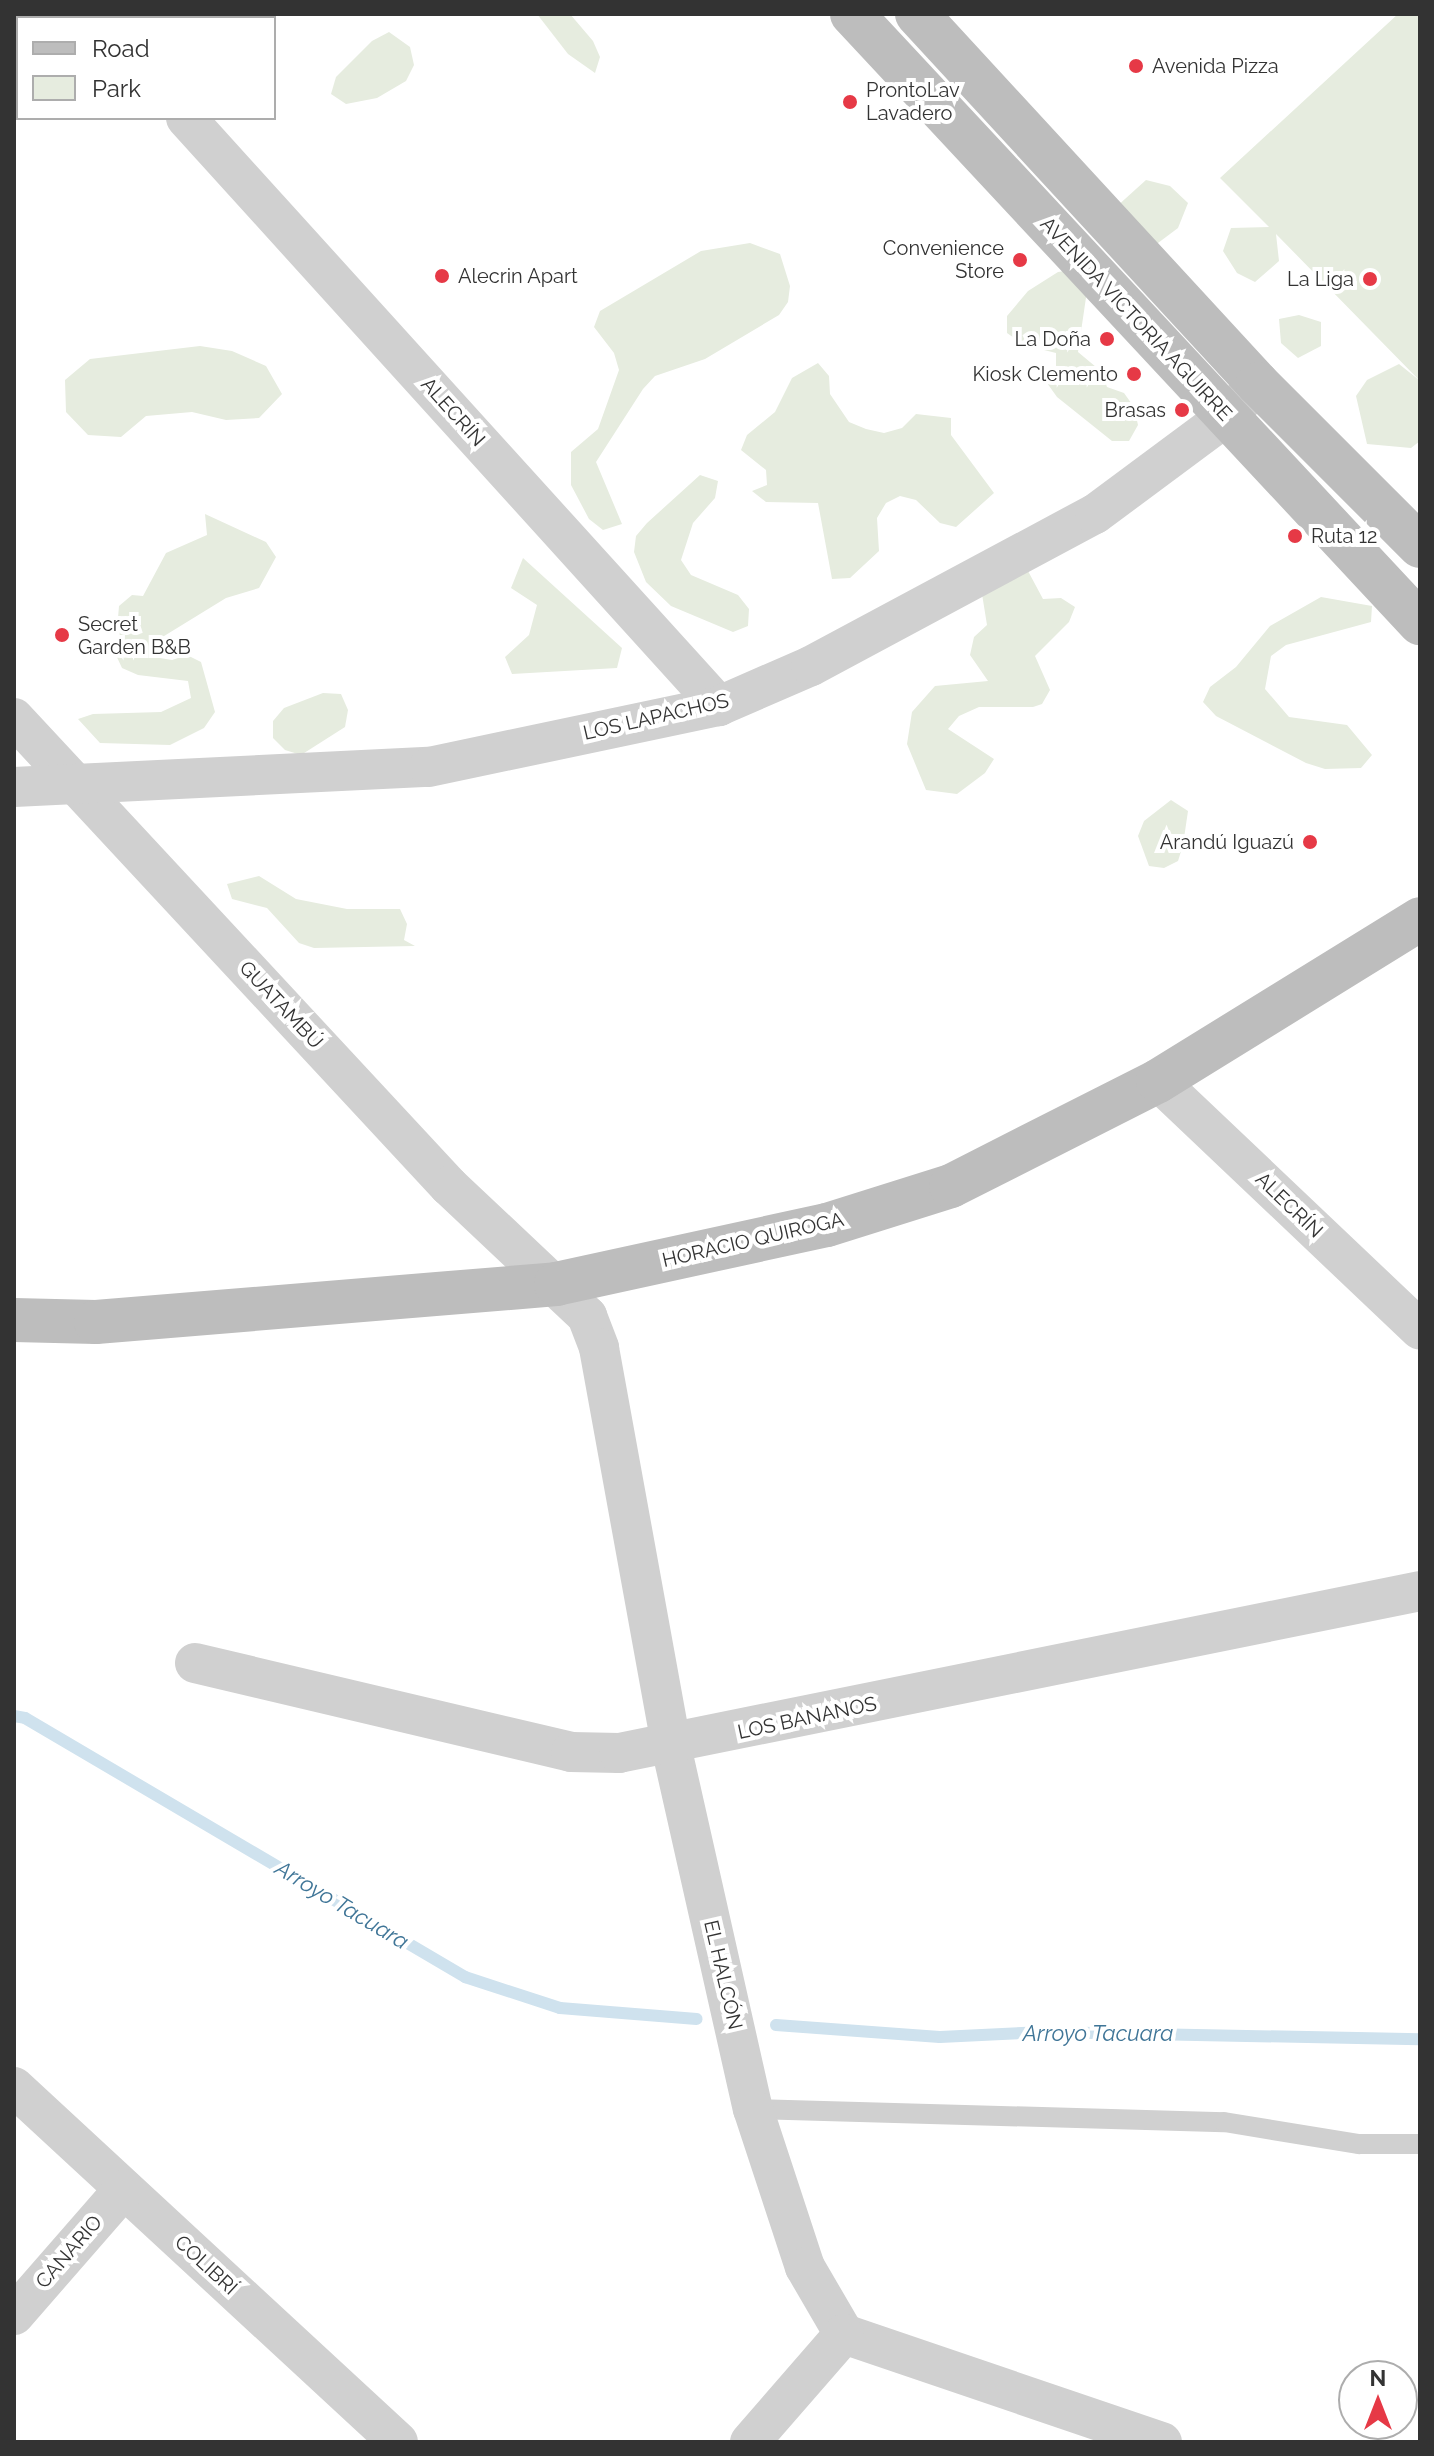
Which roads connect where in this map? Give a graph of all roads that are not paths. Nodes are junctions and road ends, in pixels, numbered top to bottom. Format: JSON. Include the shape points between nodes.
{"nodes":[{"id":1,"x":852,"y":14,"type":"edge"},
{"id":2,"x":917,"y":14,"type":"edge"},
{"id":3,"x":188,"y":120,"type":"edge"},
{"id":4,"x":1258,"y":384,"type":"junction"},
{"id":5,"x":1227,"y":416,"type":"junction"},
{"id":6,"x":1420,"y":546,"type":"edge"},
{"id":7,"x":1420,"y":623,"type":"edge"},
{"id":8,"x":719,"y":706,"type":"junction"},
{"id":9,"x":14,"y":718,"type":"edge"},
{"id":10,"x":14,"y":787,"type":"edge"},
{"id":11,"x":78,"y":787,"type":"junction"},
{"id":12,"x":1420,"y":919,"type":"edge"},
{"id":13,"x":1158,"y":1081,"type":"junction"},
{"id":14,"x":556,"y":1284,"type":"junction"},
{"id":15,"x":14,"y":1320,"type":"edge"},
{"id":16,"x":1420,"y":1330,"type":"edge"},
{"id":17,"x":1420,"y":1591,"type":"edge"},
{"id":18,"x":195,"y":1663,"type":"dead end"},
{"id":19,"x":671,"y":1746,"type":"junction"},
{"id":20,"x":14,"y":2087,"type":"edge"},
{"id":21,"x":753,"y":2109,"type":"junction"},
{"id":22,"x":1420,"y":2144,"type":"edge"},
{"id":23,"x":124,"y":2189,"type":"junction"},
{"id":24,"x":14,"y":2315,"type":"edge"},
{"id":25,"x":844,"y":2334,"type":"junction"},
{"id":26,"x":398,"y":2442,"type":"edge"},
{"id":27,"x":750,"y":2442,"type":"edge"},
{"id":28,"x":1162,"y":2442,"type":"edge"}],
"edges":[{"from":1,"to":5,"type":"main road","name":"AVENIDA VICTORIA AGUIRRE"},
{"from":2,"to":4,"type":"main road"},
{"from":3,"to":8,"type":"street","name":"ALECRÍN"},
{"from":4,"to":5,"type":"street","name":"LOS LAPACHOS"},
{"from":4,"to":6,"type":"main road"},
{"from":5,"to":7,"type":"main road","name":"AVENIDA VICTORIA AGUIRRE"},
{"from":5,"to":8,"type":"street","name":"LOS LAPACHOS","via":[[1095,514],[811,666]]},
{"from":8,"to":11,"type":"street","name":"LOS LAPACHOS","via":[[429,767]]},
{"from":9,"to":11,"type":"street","name":"GUATAMBÚ"},
{"from":10,"to":11,"type":"street","name":"LOS LAPACHOS"},
{"from":11,"to":14,"type":"street","name":"GUATAMBÚ","via":[[449,1186]]},
{"from":12,"to":13,"type":"main road","name":"HORACIO QUIROGA"},
{"from":13,"to":14,"type":"main road","name":"HORACIO QUIROGA","via":[[951,1186],[827,1225]]},
{"from":13,"to":16,"type":"street","name":"ALECRÍN"},
{"from":14,"to":15,"type":"main road","name":"HORACIO QUIROGA","via":[[96,1322]]},
{"from":14,"to":19,"type":"street","name":"EL HALCÓN","via":[[587,1316],[599,1348]]},
{"from":17,"to":19,"type":"street","name":"LOS BANANOS"},
{"from":18,"to":19,"type":"street","name":"LOS BANANOS","via":[[571,1752]]},
{"from":19,"to":21,"type":"street","name":"EL HALCÓN"},
{"from":20,"to":23,"type":"street","name":"COLIBRÍ"},
{"from":21,"to":22,"type":"lane","via":[[1224,2122],[1359,2144]]},
{"from":21,"to":25,"type":"street","name":"EL HALCÓN","via":[[805,2267]]},
{"from":23,"to":24,"type":"street","name":"CANARIO"},
{"from":23,"to":26,"type":"street","name":"COLIBRÍ"},
{"from":25,"to":27,"type":"street"},
{"from":25,"to":28,"type":"street"}]}
